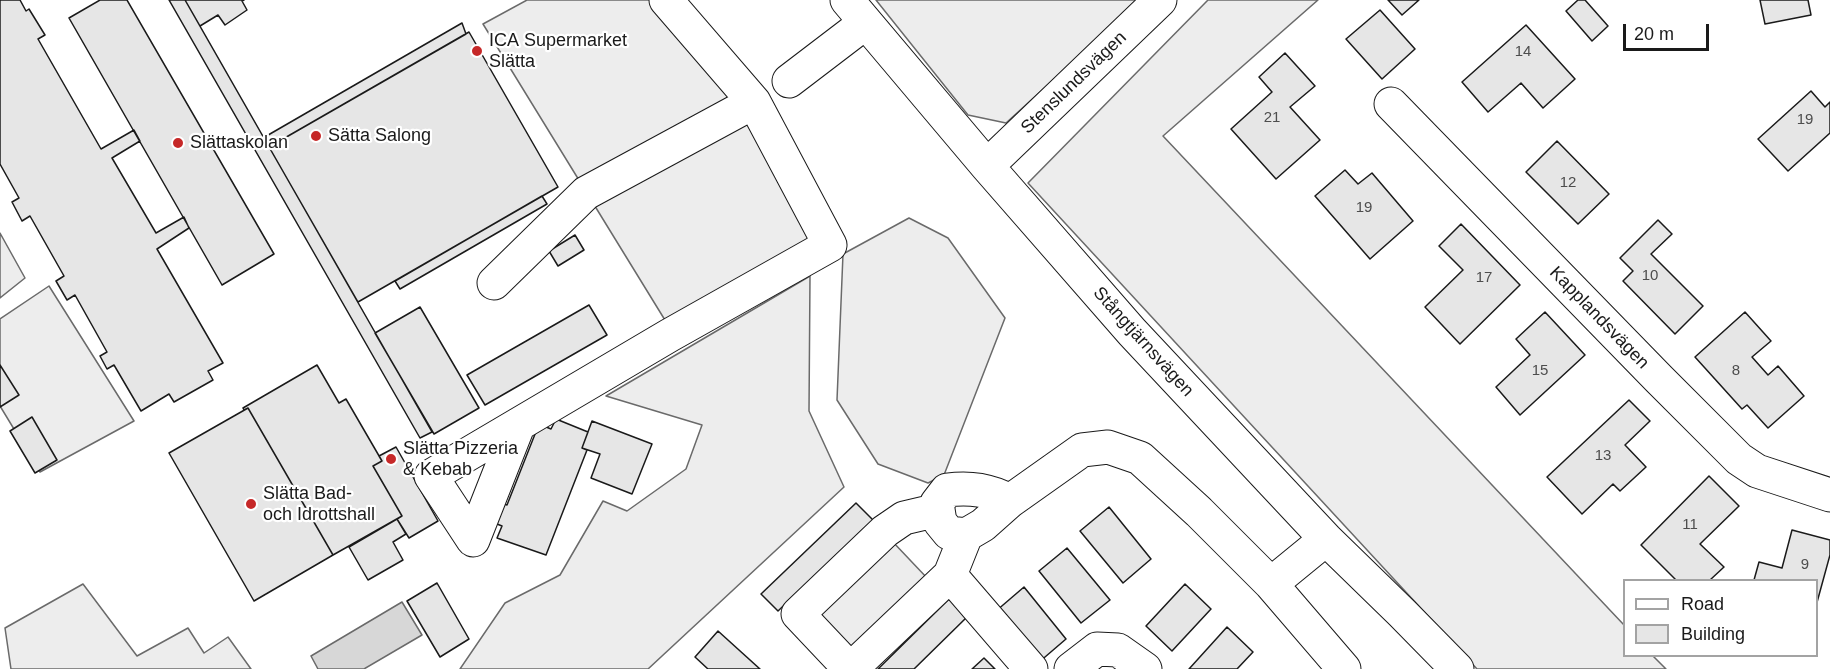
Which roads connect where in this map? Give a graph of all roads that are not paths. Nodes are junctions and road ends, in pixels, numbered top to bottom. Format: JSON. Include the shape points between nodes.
{"nodes":[{"id":1,"x":666,"y":0,"type":"edge"},
{"id":2,"x":1161,"y":0,"type":"edge"},
{"id":3,"x":856,"y":12,"type":"edge"},
{"id":4,"x":789,"y":81,"type":"dead end"},
{"id":5,"x":754,"y":102,"type":"junction"},
{"id":6,"x":1391,"y":104,"type":"dead end"},
{"id":7,"x":987,"y":166,"type":"junction"},
{"id":8,"x":494,"y":283,"type":"dead end"},
{"id":9,"x":518,"y":426,"type":"dead end"},
{"id":10,"x":1830,"y":495,"type":"edge"},
{"id":11,"x":1010,"y":501,"type":"junction"},
{"id":12,"x":938,"y":510,"type":"junction"},
{"id":13,"x":966,"y":535,"type":"junction"},
{"id":14,"x":1326,"y":539,"type":"junction"},
{"id":15,"x":950,"y":575,"type":"junction"},
{"id":16,"x":1271,"y":584,"type":"junction"},
{"id":17,"x":851,"y":669,"type":"edge"},
{"id":18,"x":1031,"y":669,"type":"edge"},
{"id":19,"x":1071,"y":669,"type":"edge"},
{"id":20,"x":1145,"y":669,"type":"edge"},
{"id":21,"x":1344,"y":669,"type":"edge"},
{"id":22,"x":1457,"y":669,"type":"edge"}],
"edges":[{"from":1,"to":5,"type":"street"},
{"from":2,"to":7,"type":"street","name":"Stenslundsvägen"},
{"from":3,"to":4,"type":"street"},
{"from":3,"to":7,"type":"street","name":"Stångtjärnsvägen"},
{"from":5,"to":8,"type":"street","via":[[586,193]]},
{"from":5,"to":9,"type":"street","via":[[830,245]]},
{"from":6,"to":10,"type":"street","name":"Kapplandsvägen","via":[[1739,459],[1757,471]]},
{"from":7,"to":14,"type":"street","name":"Stångtjärnsvägen","via":[[1132,332]]},
{"from":11,"to":12,"type":"street","via":[[991,491],[947,490]]},
{"from":11,"to":13,"type":"street"},
{"from":11,"to":16,"type":"street","via":[[1082,450],[1108,447],[1140,459]]},
{"from":12,"to":13,"type":"street","via":[[940,522],[950,533]]},
{"from":12,"to":17,"type":"street","via":[[904,518],[885,531],[798,614]]},
{"from":13,"to":15,"type":"street"},
{"from":14,"to":16,"type":"street"},
{"from":14,"to":22,"type":"street","name":"Stångtjärnsvägen"},
{"from":15,"to":17,"type":"street"},
{"from":15,"to":18,"type":"street"},
{"from":16,"to":21,"type":"street"},
{"from":19,"to":20,"type":"street","via":[[1097,649],[1118,650]]}]}
